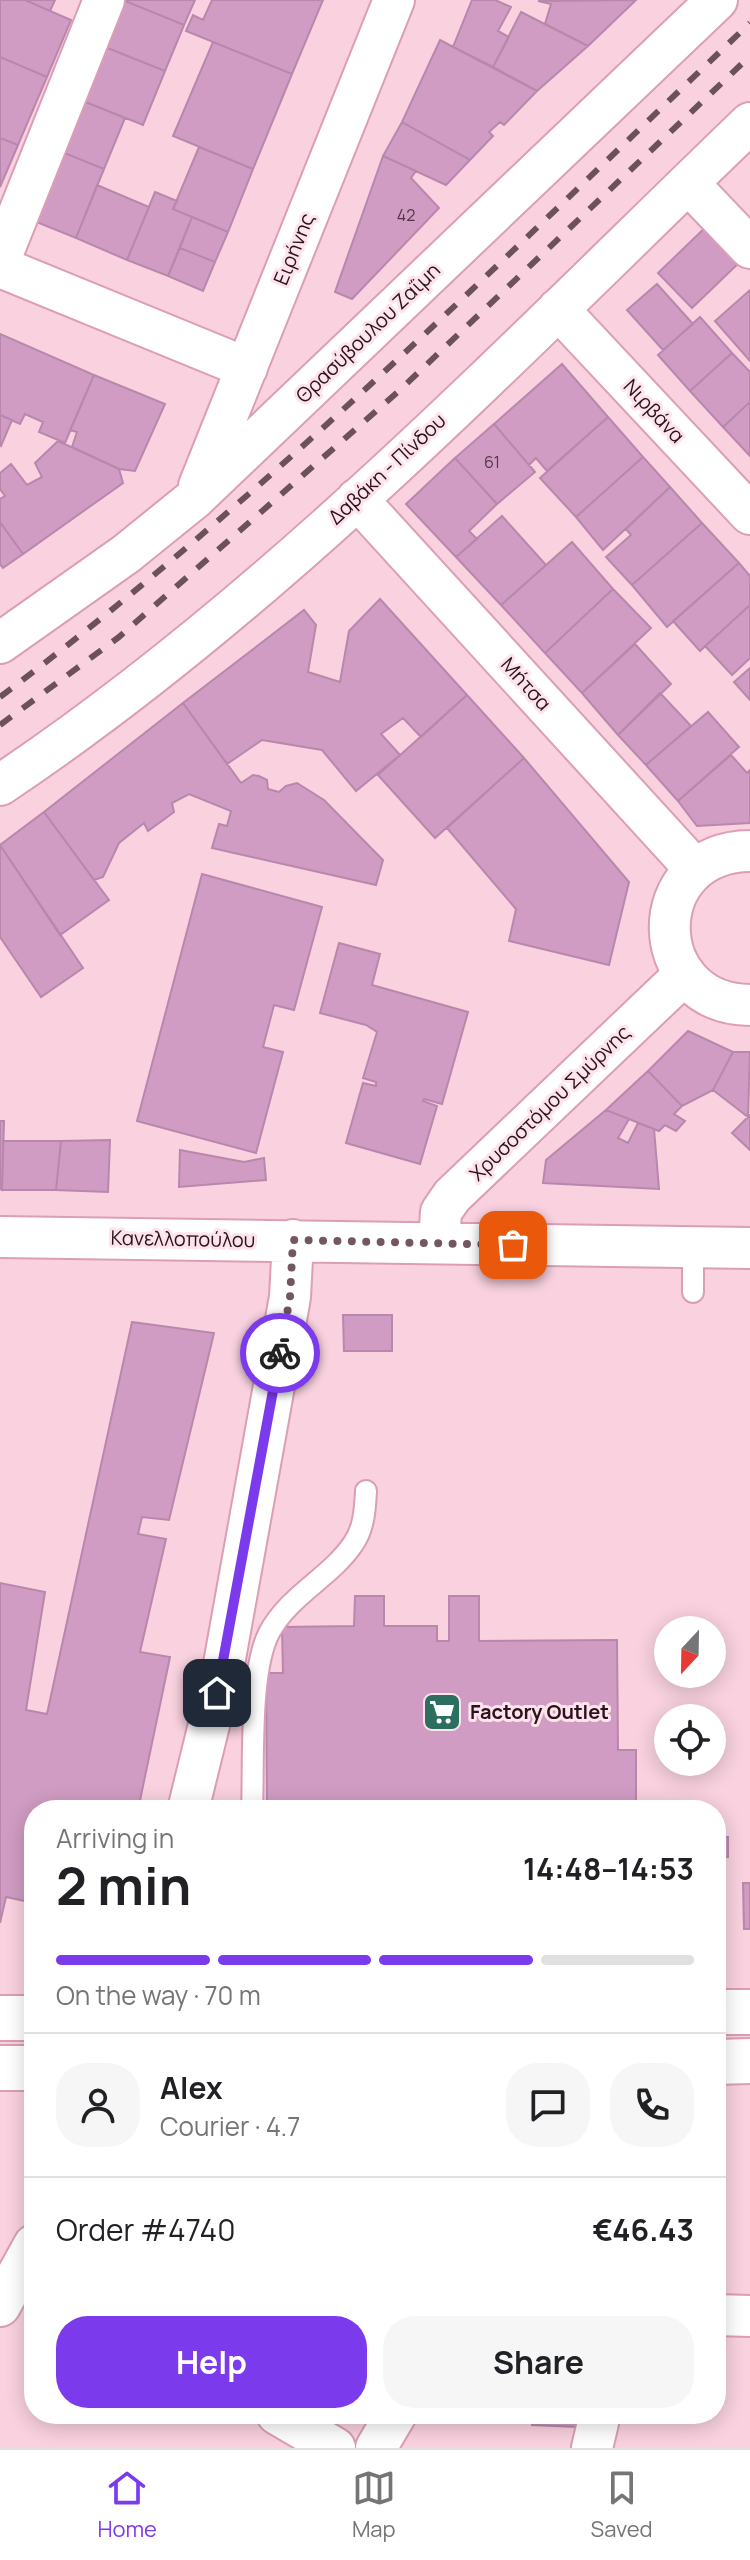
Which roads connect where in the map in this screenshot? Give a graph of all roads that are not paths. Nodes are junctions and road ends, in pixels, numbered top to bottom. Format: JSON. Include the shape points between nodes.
{"nodes":[{"id":1,"x":104,"y":0,"type":"edge"},
{"id":2,"x":394,"y":0,"type":"edge"},
{"id":3,"x":717,"y":0,"type":"edge"},
{"id":4,"x":750,"y":123,"type":"edge"},
{"id":5,"x":688,"y":183,"type":"junction"},
{"id":6,"x":750,"y":248,"type":"edge"},
{"id":7,"x":0,"y":260,"type":"edge"},
{"id":8,"x":0,"y":267,"type":"edge"},
{"id":9,"x":558,"y":309,"type":"junction"},
{"id":10,"x":247,"y":368,"type":"junction"},
{"id":11,"x":194,"y":499,"type":"junction"},
{"id":12,"x":357,"y":499,"type":"junction"},
{"id":13,"x":750,"y":514,"type":"edge"},
{"id":14,"x":0,"y":643,"type":"edge"},
{"id":15,"x":0,"y":785,"type":"edge"},
{"id":16,"x":750,"y":851,"type":"edge"},
{"id":17,"x":695,"y":869,"type":"junction"},
{"id":18,"x":685,"y":974,"type":"junction"},
{"id":19,"x":750,"y":1005,"type":"edge"},
{"id":20,"x":0,"y":1237,"type":"edge"},
{"id":21,"x":293,"y":1240,"type":"junction"},
{"id":22,"x":439,"y":1243,"type":"junction"},
{"id":23,"x":693,"y":1248,"type":"junction"},
{"id":24,"x":750,"y":1248,"type":"edge"},
{"id":25,"x":693,"y":1292,"type":"dead end"},
{"id":26,"x":366,"y":1491,"type":"dead end"},
{"id":27,"x":190,"y":1800,"type":"edge"},
{"id":28,"x":252,"y":1800,"type":"edge"},
{"id":29,"x":726,"y":2012,"type":"edge"},
{"id":30,"x":750,"y":2012,"type":"edge"},
{"id":31,"x":0,"y":2018,"type":"edge"},
{"id":32,"x":24,"y":2018,"type":"edge"},
{"id":33,"x":750,"y":2061,"type":"edge"},
{"id":34,"x":726,"y":2062,"type":"edge"},
{"id":35,"x":0,"y":2068,"type":"edge"},
{"id":36,"x":24,"y":2068,"type":"edge"},
{"id":37,"x":24,"y":2269,"type":"edge"},
{"id":38,"x":0,"y":2306,"type":"edge"},
{"id":39,"x":726,"y":2315,"type":"edge"},
{"id":40,"x":750,"y":2316,"type":"edge"},
{"id":41,"x":294,"y":2424,"type":"edge"},
{"id":42,"x":390,"y":2424,"type":"edge"},
{"id":43,"x":598,"y":2424,"type":"edge"},
{"id":44,"x":335,"y":2448,"type":"edge"},
{"id":45,"x":376,"y":2448,"type":"edge"},
{"id":46,"x":592,"y":2448,"type":"edge"}],
"edges":[{"from":1,"to":7,"type":"street"},
{"from":2,"to":10,"type":"street","name":"Ειρήνης"},
{"from":3,"to":11,"type":"street","name":"Θρασύβουλου Ζαΐμη"},
{"from":4,"to":5,"type":"street","name":"Δαβάκη - Πίνδου"},
{"from":5,"to":6,"type":"street"},
{"from":5,"to":9,"type":"street","name":"Δαβάκη - Πίνδου"},
{"from":8,"to":10,"type":"street"},
{"from":9,"to":12,"type":"street","name":"Δαβάκη - Πίνδου"},
{"from":9,"to":13,"type":"street","name":"Νιρβάνα"},
{"from":10,"to":11,"type":"street","name":"Ειρήνης"},
{"from":11,"to":14,"type":"street","name":"Θρασύβουλου Ζαΐμη"},
{"from":12,"to":15,"type":"street","name":"Δαβάκη - Πίνδου","via":[[122,698]]},
{"from":12,"to":17,"type":"street","name":"Μήτσα"},
{"from":16,"to":17,"type":"street","via":[[723,854]]},
{"from":17,"to":18,"type":"street","via":[[676,894],[669,925],[674,956]]},
{"from":18,"to":19,"type":"street","via":[[714,998]]},
{"from":18,"to":22,"type":"street","name":"Χρυσοστόμου Σμύρνης","via":[[452,1196],[441,1212]]},
{"from":20,"to":21,"type":"street","name":"Κανελλοπούλου"},
{"from":21,"to":22,"type":"street","name":"Κανελλοπούλου"},
{"from":21,"to":27,"type":"street","via":[[290,1297],[227,1649]]},
{"from":22,"to":23,"type":"street","name":"Κανελλοπούλου"},
{"from":23,"to":24,"type":"street","name":"Κανελλοπούλου"},
{"from":23,"to":25,"type":"lane"},
{"from":26,"to":28,"type":"lane","via":[[354,1544],[279,1617],[264,1645]]},
{"from":29,"to":30,"type":"main road"},
{"from":31,"to":32,"type":"main road"},
{"from":33,"to":34,"type":"main road"},
{"from":35,"to":36,"type":"main road"},
{"from":37,"to":38,"type":"street"},
{"from":39,"to":40,"type":"street"},
{"from":41,"to":44,"type":"street"},
{"from":42,"to":45,"type":"street"},
{"from":43,"to":46,"type":"street"}]}
